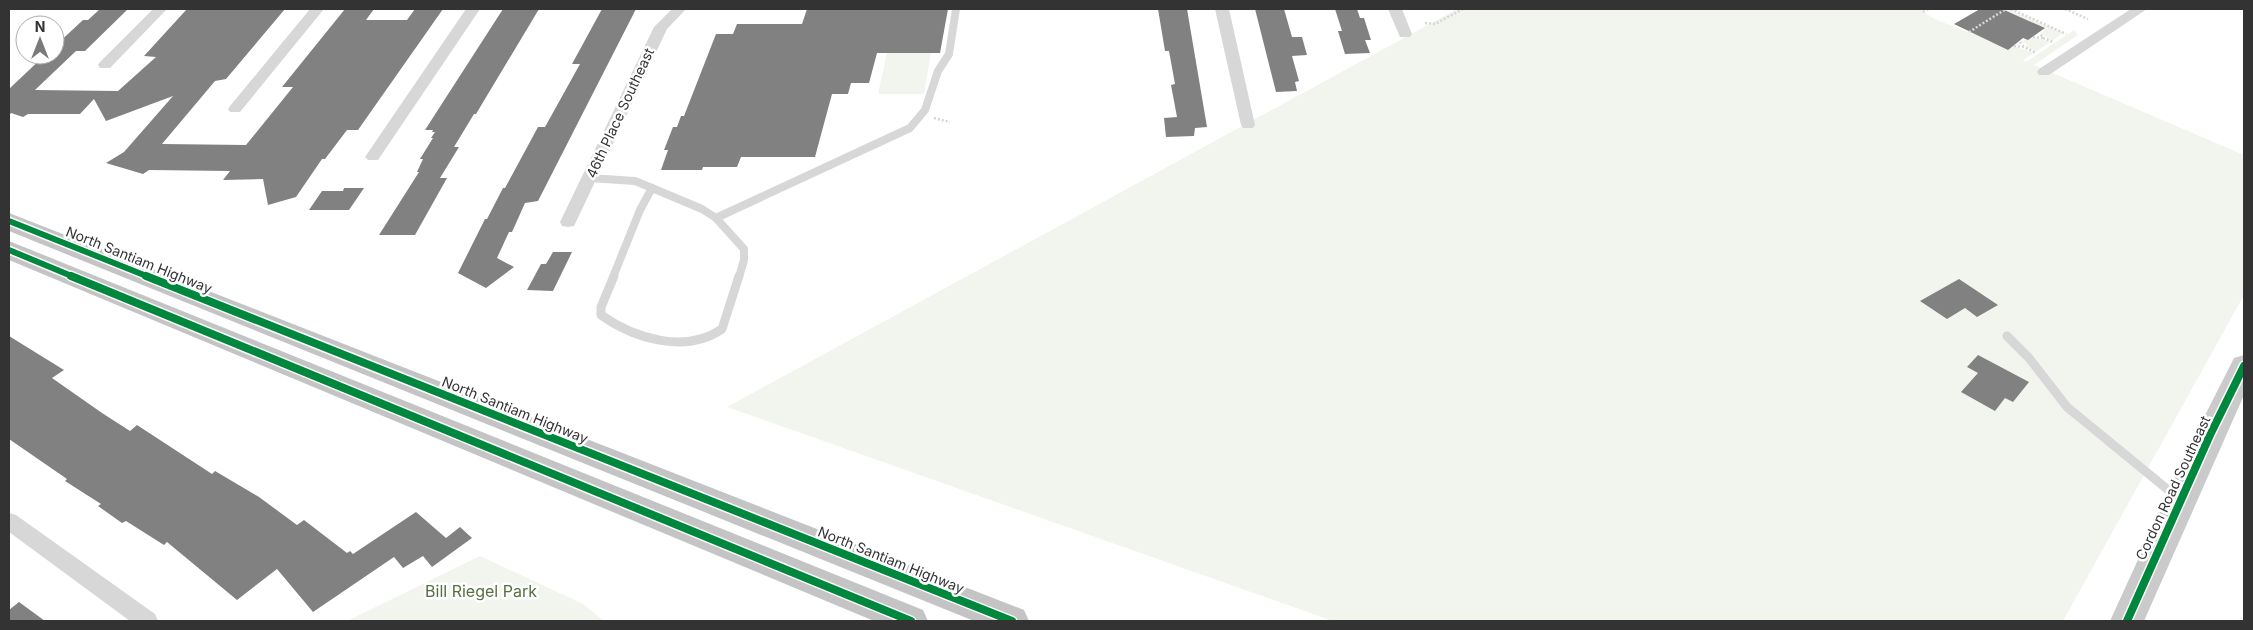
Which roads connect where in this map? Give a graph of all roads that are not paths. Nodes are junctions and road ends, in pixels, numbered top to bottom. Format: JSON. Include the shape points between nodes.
{"nodes":[{"id":1,"x":160,"y":9,"type":"edge"},
{"id":2,"x":317,"y":9,"type":"edge"},
{"id":3,"x":474,"y":9,"type":"edge"},
{"id":4,"x":679,"y":9,"type":"edge"},
{"id":5,"x":956,"y":9,"type":"edge"},
{"id":6,"x":1222,"y":9,"type":"edge"},
{"id":7,"x":1395,"y":9,"type":"edge"},
{"id":8,"x":2140,"y":9,"type":"edge"},
{"id":9,"x":1405,"y":34,"type":"dead end"},
{"id":10,"x":105,"y":65,"type":"dead end"},
{"id":11,"x":2044,"y":72,"type":"dead end"},
{"id":12,"x":235,"y":109,"type":"dead end"},
{"id":13,"x":1248,"y":126,"type":"dead end"},
{"id":14,"x":373,"y":157,"type":"dead end"},
{"id":15,"x":589,"y":178,"type":"junction"},
{"id":16,"x":652,"y":188,"type":"junction"},
{"id":17,"x":716,"y":218,"type":"junction"},
{"id":18,"x":9,"y":222,"type":"edge"},
{"id":19,"x":568,"y":222,"type":"dead end"},
{"id":20,"x":9,"y":250,"type":"edge"},
{"id":21,"x":2007,"y":336,"type":"dead end"},
{"id":22,"x":2244,"y":366,"type":"edge"},
{"id":23,"x":2180,"y":500,"type":"junction"},
{"id":24,"x":9,"y":521,"type":"edge"},
{"id":25,"x":147,"y":621,"type":"edge"},
{"id":26,"x":911,"y":621,"type":"edge"},
{"id":27,"x":1012,"y":621,"type":"edge"},
{"id":28,"x":2127,"y":621,"type":"edge"}],
"edges":[{"from":1,"to":10,"type":"street"},
{"from":2,"to":12,"type":"street"},
{"from":3,"to":14,"type":"street"},
{"from":4,"to":15,"type":"street","name":"46th Place Southeast","via":[[661,27]]},
{"from":5,"to":17,"type":"lane","via":[[948,57],[937,72],[934,91],[926,108],[910,128]]},
{"from":6,"to":13,"type":"street"},
{"from":7,"to":9,"type":"street"},
{"from":8,"to":11,"type":"street"},
{"from":15,"to":16,"type":"lane","via":[[635,181]]},
{"from":15,"to":19,"type":"street","name":"46th Place Southeast"},
{"from":16,"to":17,"type":"lane"},
{"from":16,"to":17,"type":"lane","via":[[601,307],[601,315],[606,320],[638,333],[674,342],[697,342],[722,328],[745,254],[744,248]]},
{"from":18,"to":27,"type":"highway","name":"North Santiam Highway"},
{"from":20,"to":26,"type":"highway"},
{"from":21,"to":23,"type":"lane","via":[[2029,358],[2067,407]]},
{"from":22,"to":23,"type":"main road","name":"Cordon Road Southeast"},
{"from":23,"to":28,"type":"main road","name":"Cordon Road Southeast"},
{"from":24,"to":25,"type":"street"}]}
